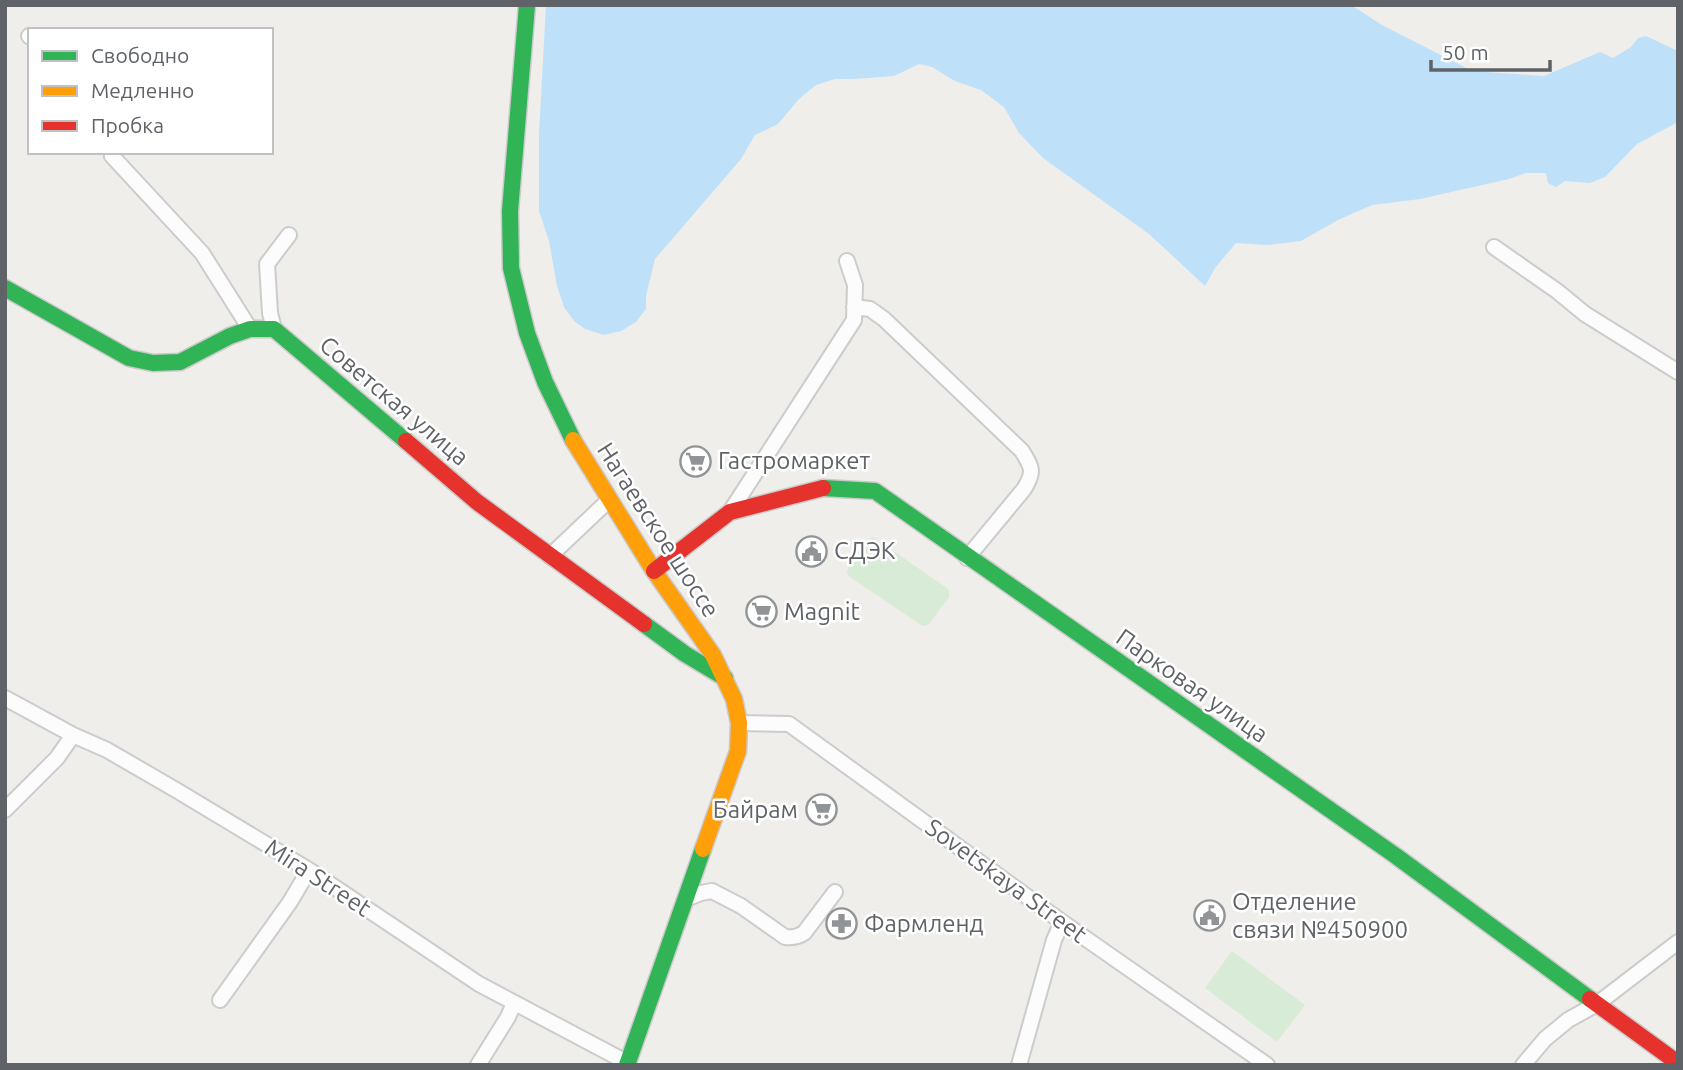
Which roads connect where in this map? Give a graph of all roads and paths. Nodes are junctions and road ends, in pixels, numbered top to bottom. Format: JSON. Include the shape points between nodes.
{"nodes":[{"id":1,"x":527,"y":5,"type":"edge"},
{"id":2,"x":113,"y":154,"type":"edge"},
{"id":3,"x":289,"y":235,"type":"dead end"},
{"id":4,"x":1494,"y":247,"type":"dead end"},
{"id":5,"x":847,"y":261,"type":"dead end"},
{"id":6,"x":5,"y":288,"type":"edge"},
{"id":7,"x":855,"y":307,"type":"junction"},
{"id":8,"x":250,"y":329,"type":"junction"},
{"id":9,"x":274,"y":329,"type":"junction"},
{"id":10,"x":1678,"y":372,"type":"edge"},
{"id":11,"x":610,"y":500,"type":"junction"},
{"id":12,"x":730,"y":512,"type":"junction"},
{"id":13,"x":550,"y":556,"type":"junction"},
{"id":14,"x":967,"y":558,"type":"junction"},
{"id":15,"x":654,"y":570,"type":"junction"},
{"id":16,"x":725,"y":678,"type":"junction"},
{"id":17,"x":5,"y":698,"type":"edge"},
{"id":18,"x":738,"y":723,"type":"junction"},
{"id":19,"x":73,"y":735,"type":"junction"},
{"id":20,"x":5,"y":810,"type":"edge"},
{"id":21,"x":309,"y":870,"type":"junction"},
{"id":22,"x":835,"y":892,"type":"dead end"},
{"id":23,"x":686,"y":899,"type":"junction"},
{"id":24,"x":1062,"y":922,"type":"junction"},
{"id":25,"x":1678,"y":942,"type":"edge"},
{"id":26,"x":220,"y":1000,"type":"dead end"},
{"id":27,"x":514,"y":1003,"type":"junction"},
{"id":28,"x":1597,"y":1004,"type":"junction"},
{"id":29,"x":1678,"y":1063,"type":"edge"},
{"id":30,"x":627,"y":1064,"type":"edge"},
{"id":31,"x":478,"y":1065,"type":"edge"},
{"id":32,"x":1018,"y":1065,"type":"edge"},
{"id":33,"x":1267,"y":1065,"type":"edge"},
{"id":34,"x":1522,"y":1065,"type":"edge"}],
"edges":[{"from":1,"to":11,"type":"street","name":"Нагаевское шоссе","via":[[510,211],[511,268],[545,382],[567,430]]},
{"from":2,"to":8,"type":"street","via":[[202,253]]},
{"from":3,"to":9,"type":"street","via":[[267,264]]},
{"from":4,"to":10,"type":"street","via":[[1585,314]]},
{"from":5,"to":7,"type":"street","via":[[855,285]]},
{"from":6,"to":8,"type":"street","via":[[129,358],[180,362]]},
{"from":7,"to":12,"type":"street","via":[[855,320]]},
{"from":7,"to":14,"type":"street","via":[[870,309],[884,319],[1022,451],[1031,465],[1031,478]]},
{"from":8,"to":9,"type":"street"},
{"from":9,"to":13,"type":"street","name":"Советская улица","via":[[477,502]]},
{"from":11,"to":13,"type":"street"},
{"from":11,"to":15,"type":"street","name":"Нагаевское шоссе"},
{"from":12,"to":14,"type":"street","name":"Парковая улица","via":[[824,488],[875,491]]},
{"from":12,"to":15,"type":"street","name":"Парковая улица"},
{"from":13,"to":16,"type":"street","name":"Советская улица"},
{"from":14,"to":28,"type":"street","name":"Парковая улица","via":[[1396,856]]},
{"from":15,"to":16,"type":"street","name":"Нагаевское шоссе"},
{"from":16,"to":18,"type":"street","name":"Нагаевское шоссе"},
{"from":17,"to":19,"type":"street","name":"Mira Street"},
{"from":18,"to":23,"type":"street","name":"Нагаевское шоссе","via":[[738,751]]},
{"from":18,"to":24,"type":"street","name":"Sovetskaya Street","via":[[789,724]]},
{"from":19,"to":20,"type":"street","via":[[57,758]]},
{"from":19,"to":21,"type":"street","name":"Mira Street","via":[[107,750]]},
{"from":21,"to":26,"type":"street"},
{"from":21,"to":27,"type":"street","name":"Mira Street"},
{"from":22,"to":23,"type":"street","via":[[804,933],[790,938],[712,891]]},
{"from":23,"to":30,"type":"street","name":"Нагаевское шоссе"},
{"from":24,"to":32,"type":"street"},
{"from":24,"to":33,"type":"street","name":"Sovetskaya Street"},
{"from":25,"to":28,"type":"street"},
{"from":27,"to":30,"type":"street","name":"Mira Street"},
{"from":27,"to":31,"type":"street"},
{"from":28,"to":29,"type":"street","name":"Парковая улица"},
{"from":28,"to":34,"type":"street","via":[[1568,1020]]}]}
